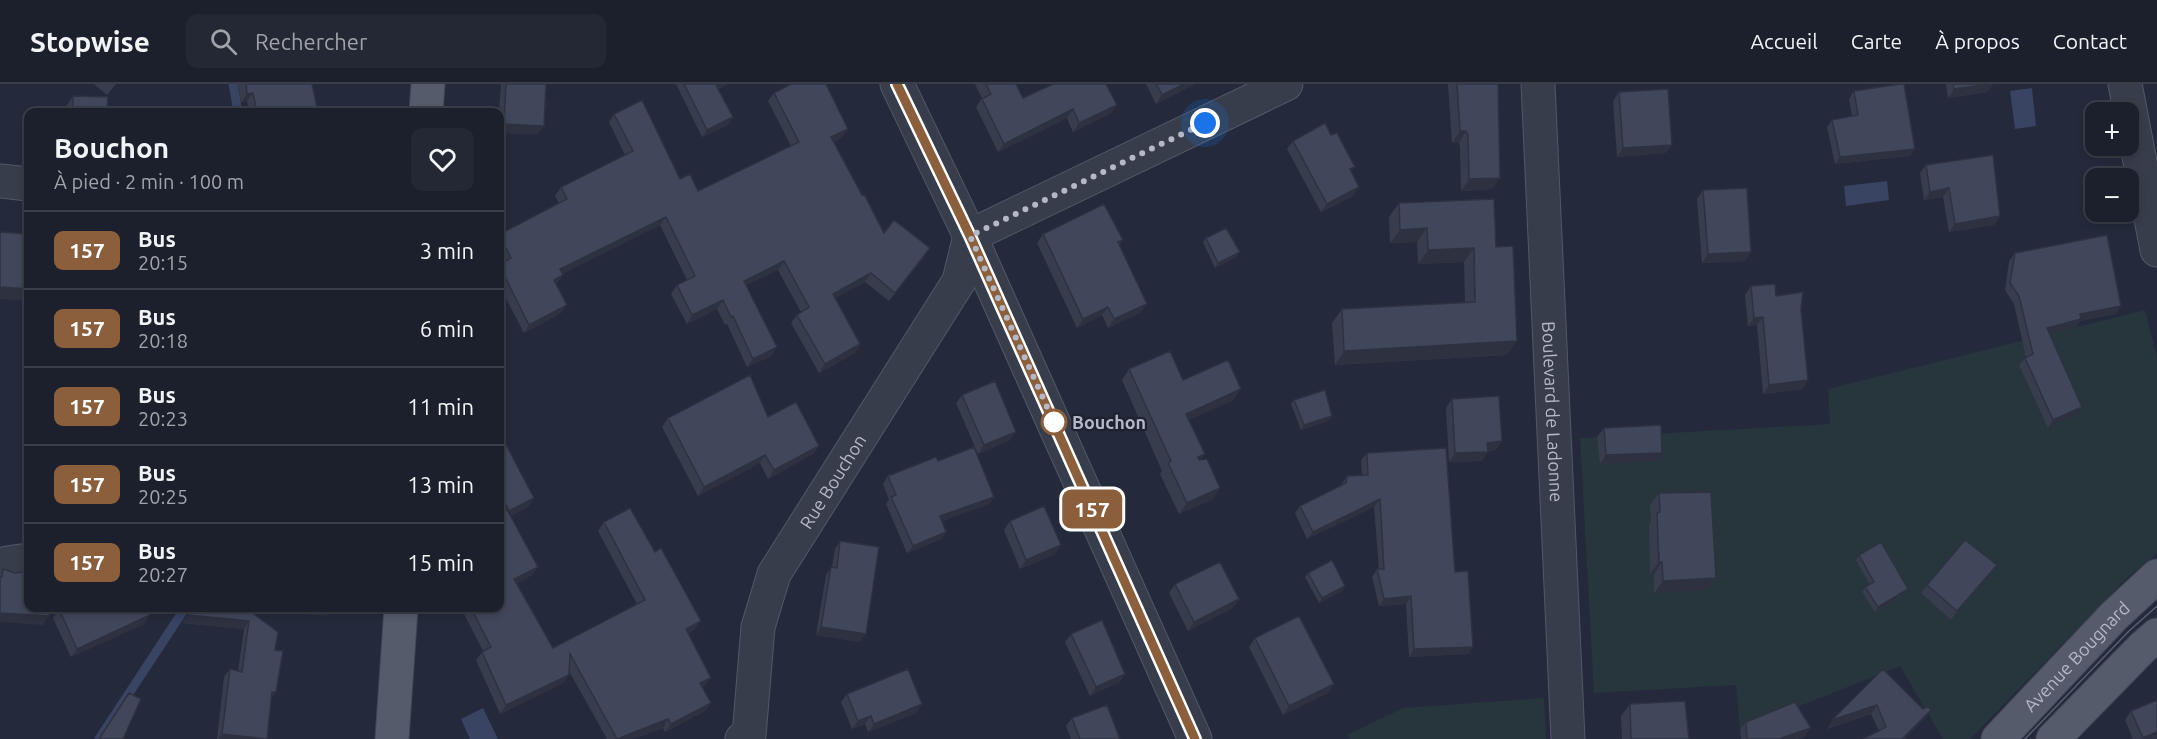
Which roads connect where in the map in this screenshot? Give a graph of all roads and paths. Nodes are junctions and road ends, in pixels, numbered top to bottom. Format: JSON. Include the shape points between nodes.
{"nodes":[{"id":1,"x":428,"y":84,"type":"edge"},
{"id":2,"x":897,"y":84,"type":"edge"},
{"id":3,"x":1286,"y":84,"type":"edge"},
{"id":4,"x":1538,"y":84,"type":"edge"},
{"id":5,"x":2125,"y":84,"type":"edge"},
{"id":6,"x":426,"y":108,"type":"edge"},
{"id":7,"x":0,"y":181,"type":"edge"},
{"id":8,"x":24,"y":184,"type":"edge"},
{"id":9,"x":970,"y":236,"type":"junction"},
{"id":10,"x":2157,"y":250,"type":"edge"},
{"id":11,"x":2157,"y":576,"type":"edge"},
{"id":12,"x":401,"y":612,"type":"edge"},
{"id":13,"x":2157,"y":635,"type":"edge"},
{"id":14,"x":747,"y":738,"type":"edge"},
{"id":15,"x":392,"y":739,"type":"edge"},
{"id":16,"x":1195,"y":739,"type":"edge"},
{"id":17,"x":1569,"y":739,"type":"edge"},
{"id":18,"x":1998,"y":739,"type":"edge"},
{"id":19,"x":2053,"y":739,"type":"edge"}],
"edges":[{"from":1,"to":6,"type":"main road"},
{"from":2,"to":9,"type":"street"},
{"from":3,"to":9,"type":"street"},
{"from":4,"to":17,"type":"street","name":"Boulevard de Ladonne"},
{"from":5,"to":10,"type":"street"},
{"from":7,"to":8,"type":"street"},
{"from":9,"to":14,"type":"street","name":"Rue Bouchon","via":[[958,281],[774,574],[758,627]]},
{"from":9,"to":16,"type":"street"},
{"from":11,"to":18,"type":"main road","name":"Avenue Bougnard","via":[[2114,615]]},
{"from":12,"to":15,"type":"main road"},
{"from":13,"to":19,"type":"main road"}]}
